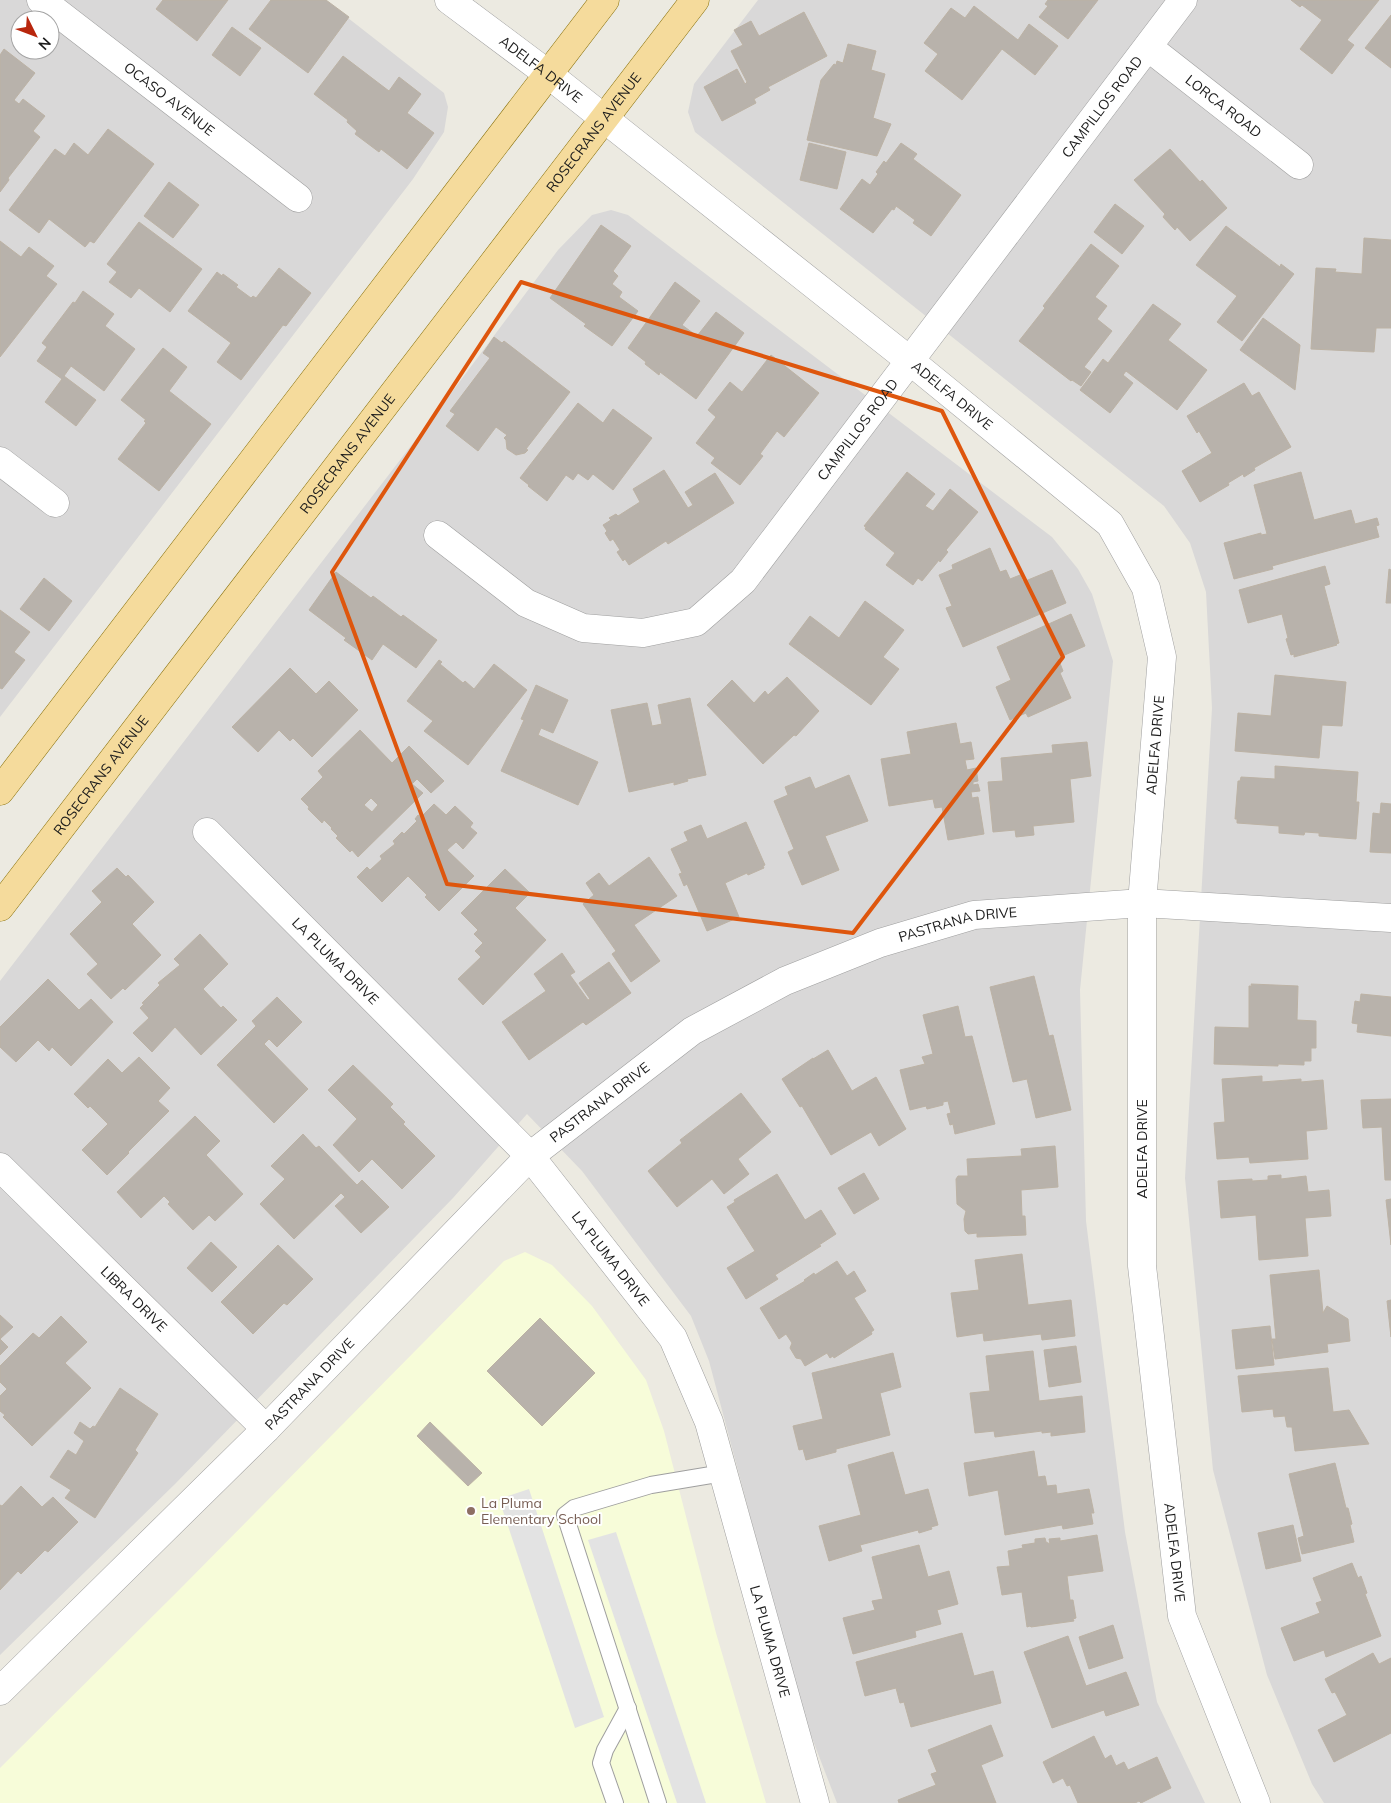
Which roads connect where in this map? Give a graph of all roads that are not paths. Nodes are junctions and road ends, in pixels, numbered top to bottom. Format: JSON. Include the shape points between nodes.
{"nodes":[{"id":1,"x":41,"y":0,"type":"edge"},
{"id":2,"x":449,"y":0,"type":"edge"},
{"id":3,"x":605,"y":0,"type":"edge"},
{"id":4,"x":695,"y":0,"type":"edge"},
{"id":5,"x":1183,"y":0,"type":"edge"},
{"id":6,"x":1148,"y":47,"type":"junction"},
{"id":7,"x":548,"y":74,"type":"junction"},
{"id":8,"x":604,"y":118,"type":"junction"},
{"id":9,"x":1300,"y":164,"type":"dead end"},
{"id":10,"x":298,"y":198,"type":"dead end"},
{"id":11,"x":909,"y":360,"type":"junction"},
{"id":12,"x":0,"y":461,"type":"edge"},
{"id":13,"x":55,"y":503,"type":"dead end"},
{"id":14,"x":438,"y":535,"type":"dead end"},
{"id":15,"x":0,"y":791,"type":"edge"},
{"id":16,"x":207,"y":832,"type":"dead end"},
{"id":17,"x":1142,"y":903,"type":"junction"},
{"id":18,"x":0,"y":907,"type":"edge"},
{"id":19,"x":1391,"y":918,"type":"edge"},
{"id":20,"x":530,"y":1156,"type":"junction"},
{"id":21,"x":0,"y":1167,"type":"edge"},
{"id":22,"x":266,"y":1429,"type":"junction"},
{"id":23,"x":723,"y":1474,"type":"junction"},
{"id":24,"x":0,"y":1691,"type":"edge"},
{"id":25,"x":628,"y":1708,"type":"junction"},
{"id":26,"x":615,"y":1803,"type":"edge"},
{"id":27,"x":658,"y":1803,"type":"edge"},
{"id":28,"x":815,"y":1803,"type":"edge"},
{"id":29,"x":1256,"y":1803,"type":"edge"}],
"edges":[{"from":1,"to":10,"type":"street","name":"OCASO AVENUE"},
{"from":2,"to":7,"type":"street","name":"ADELFA DRIVE"},
{"from":3,"to":7,"type":"main road"},
{"from":4,"to":8,"type":"main road","name":"ROSECRANS AVENUE"},
{"from":5,"to":6,"type":"street","name":"CAMPILLOS ROAD"},
{"from":6,"to":9,"type":"street","name":"LORCA ROAD"},
{"from":6,"to":11,"type":"street","name":"CAMPILLOS ROAD"},
{"from":7,"to":8,"type":"street","name":"ADELFA DRIVE"},
{"from":7,"to":15,"type":"main road"},
{"from":8,"to":11,"type":"street","name":"ADELFA DRIVE"},
{"from":8,"to":18,"type":"main road","name":"ROSECRANS AVENUE"},
{"from":11,"to":14,"type":"street","name":"CAMPILLOS ROAD","via":[[743,581],[696,622],[643,633],[583,628],[526,603]]},
{"from":11,"to":17,"type":"street","name":"ADELFA DRIVE","via":[[1110,524],[1146,588],[1162,657]]},
{"from":12,"to":13,"type":"street"},
{"from":16,"to":20,"type":"street","name":"LA PLUMA DRIVE"},
{"from":17,"to":19,"type":"street","name":"PASTRANA DRIVE"},
{"from":17,"to":20,"type":"street","name":"PASTRANA DRIVE","via":[[974,915],[880,943],[785,981],[692,1031]]},
{"from":17,"to":29,"type":"street","name":"ADELFA DRIVE","via":[[1142,1266],[1182,1616]]},
{"from":20,"to":22,"type":"street","name":"PASTRANA DRIVE"},
{"from":20,"to":23,"type":"street","name":"LA PLUMA DRIVE","via":[[673,1338],[709,1422]]},
{"from":21,"to":22,"type":"street","name":"LIBRA DRIVE"},
{"from":22,"to":24,"type":"street","name":"PASTRANA DRIVE"},
{"from":23,"to":25,"type":"lane","via":[[651,1485],[574,1508],[565,1515]]},
{"from":23,"to":28,"type":"street","name":"LA PLUMA DRIVE"},
{"from":25,"to":26,"type":"lane","via":[[601,1763]]},
{"from":25,"to":27,"type":"lane"}]}
